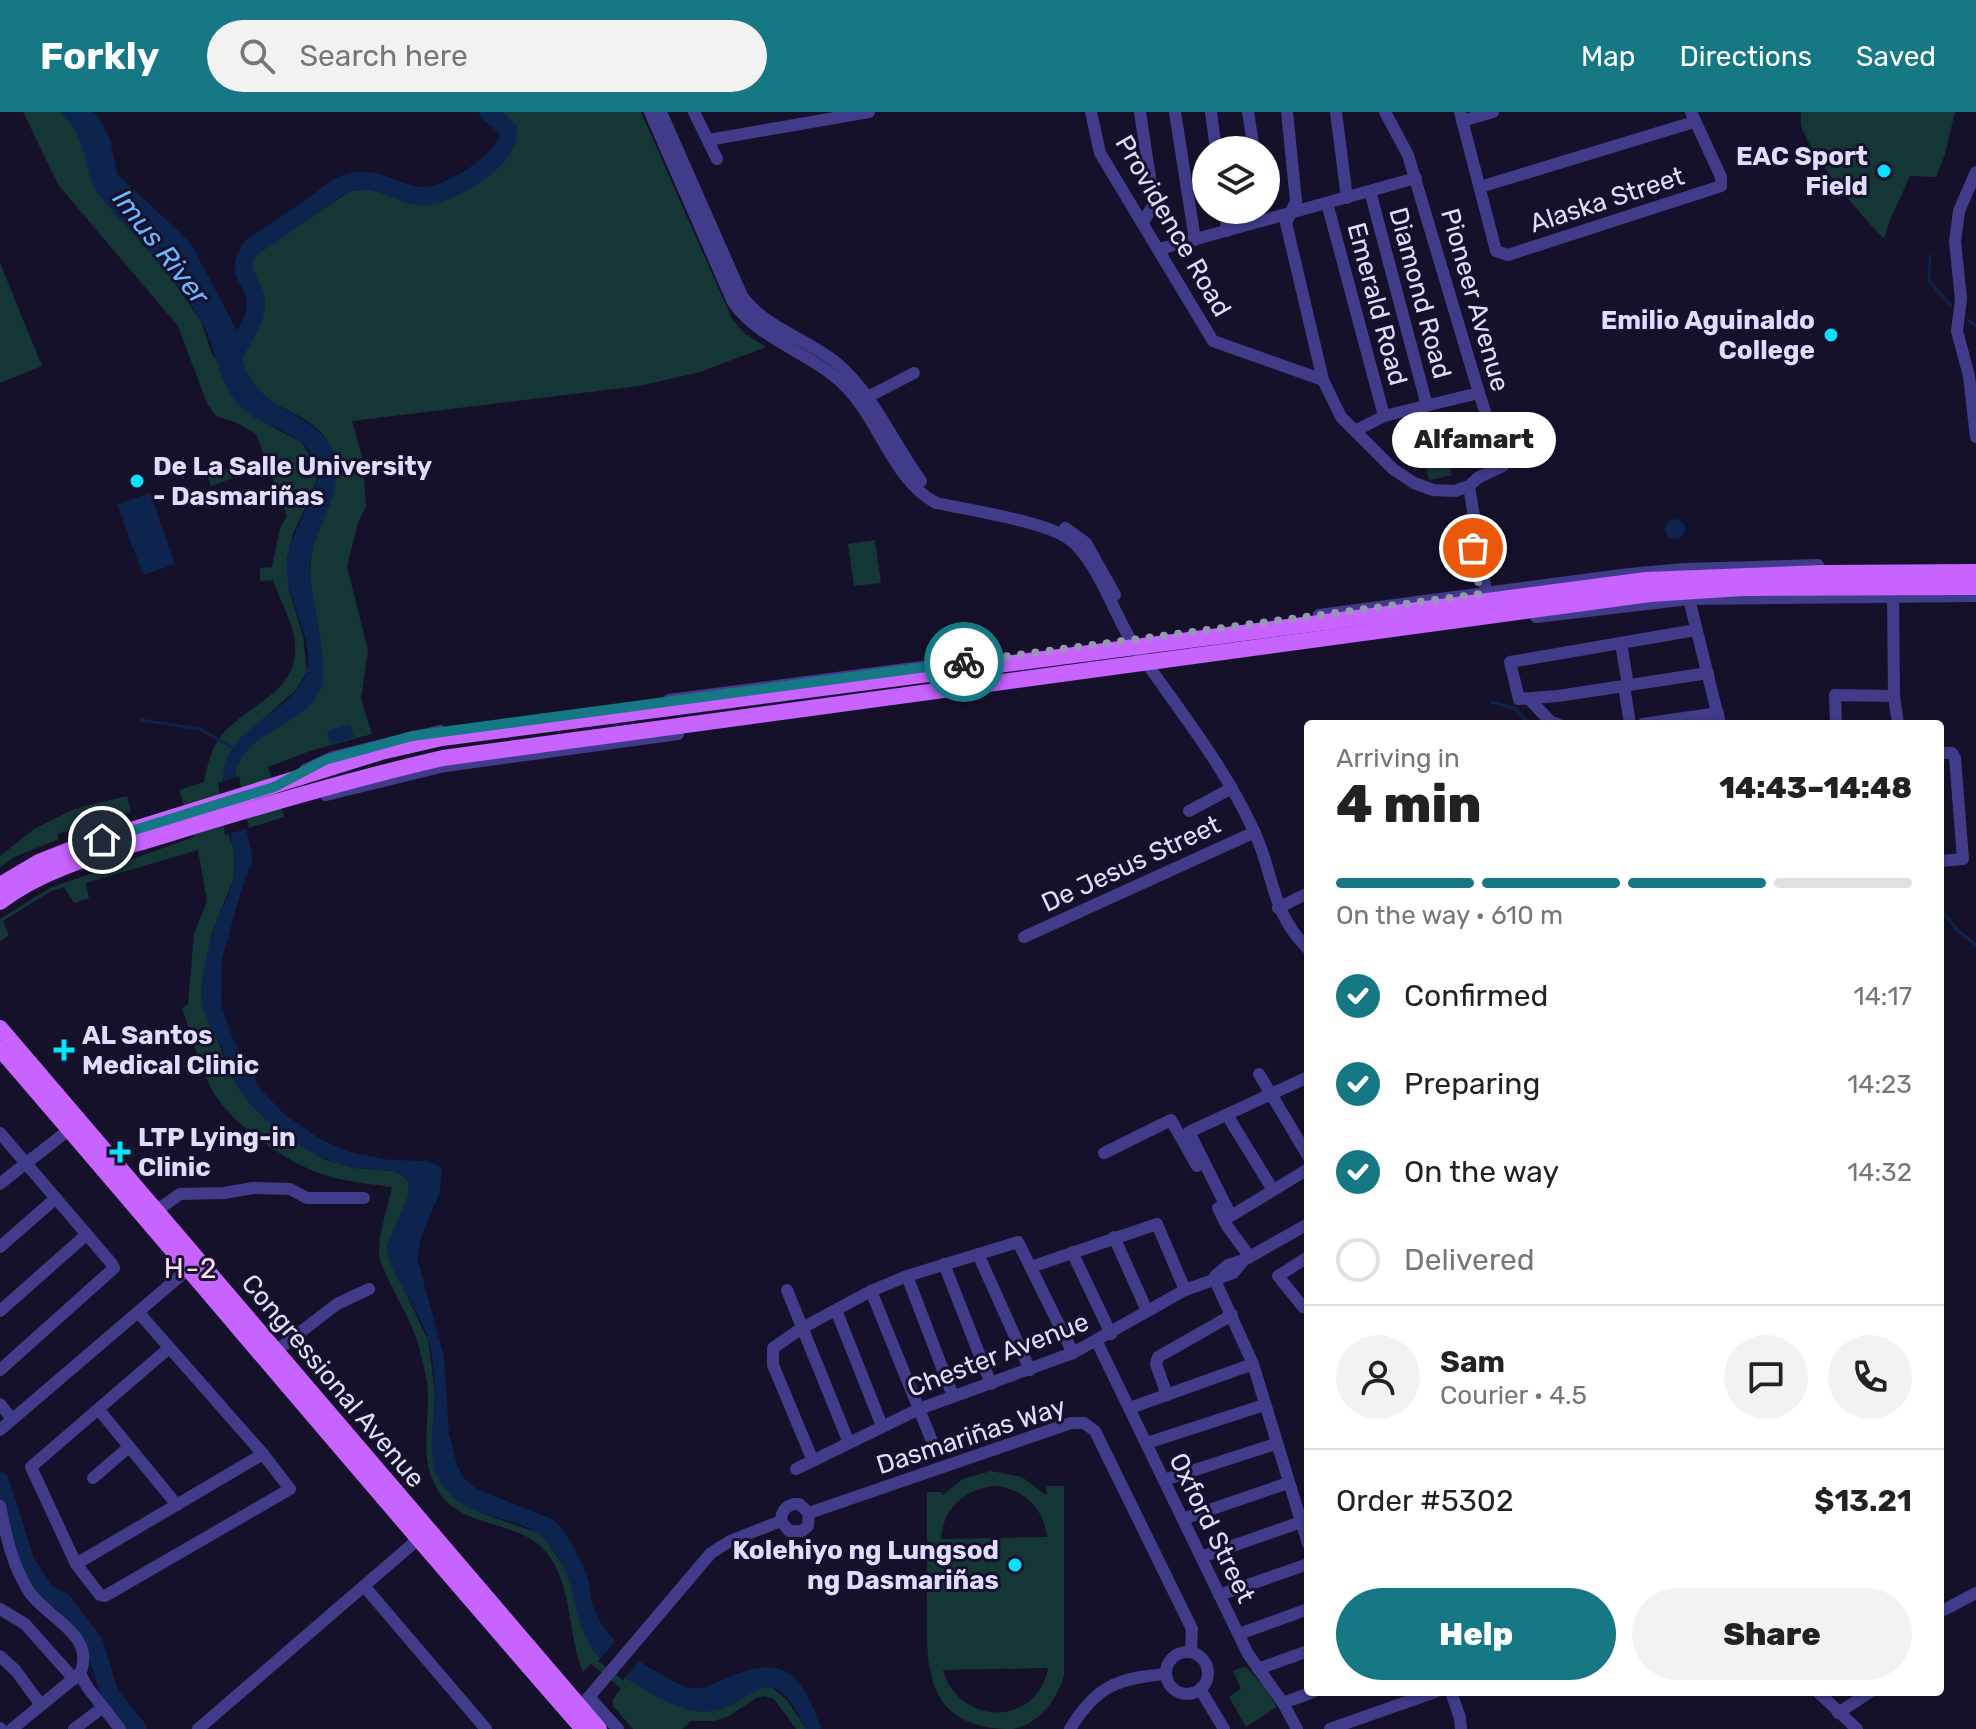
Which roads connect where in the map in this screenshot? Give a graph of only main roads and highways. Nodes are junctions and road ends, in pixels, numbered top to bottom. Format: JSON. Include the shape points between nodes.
{"nodes":[{"id":1,"x":1976,"y":572,"type":"edge"},
{"id":2,"x":1663,"y":581,"type":"junction"},
{"id":3,"x":1742,"y":582,"type":"junction"},
{"id":4,"x":1893,"y":585,"type":"junction"},
{"id":5,"x":1976,"y":587,"type":"edge"},
{"id":6,"x":189,"y":820,"type":"junction"},
{"id":7,"x":0,"y":885,"type":"edge"},
{"id":8,"x":0,"y":902,"type":"edge"},
{"id":9,"x":0,"y":1028,"type":"edge"},
{"id":10,"x":0,"y":1049,"type":"edge"},
{"id":11,"x":73,"y":1123,"type":"junction"},
{"id":12,"x":194,"y":1265,"type":"junction"},
{"id":13,"x":581,"y":1713,"type":"edge"},
{"id":14,"x":599,"y":1729,"type":"edge"}],
"edges":[{"from":1,"to":4,"type":"main road"},
{"from":2,"to":3,"type":"main road"},
{"from":2,"to":3,"type":"main road","via":[[1688,595]]},
{"from":2,"to":6,"type":"main road","via":[[1484,601],[443,758],[276,793]]},
{"from":3,"to":4,"type":"main road"},
{"from":4,"to":5,"type":"main road"},
{"from":6,"to":7,"type":"main road","via":[[77,847]]},
{"from":6,"to":8,"type":"main road","via":[[60,869]]},
{"from":9,"to":11,"type":"main road","name":"Congressional Avenue"},
{"from":10,"to":11,"type":"main road","name":"Congressional Avenue"},
{"from":11,"to":12,"type":"main road","name":"Congressional Avenue"},
{"from":11,"to":12,"type":"main road","name":"Congressional Avenue","via":[[156,1211]]},
{"from":12,"to":13,"type":"main road","name":"Congressional Avenue"},
{"from":13,"to":14,"type":"main road","name":"Congressional Avenue"}]}
